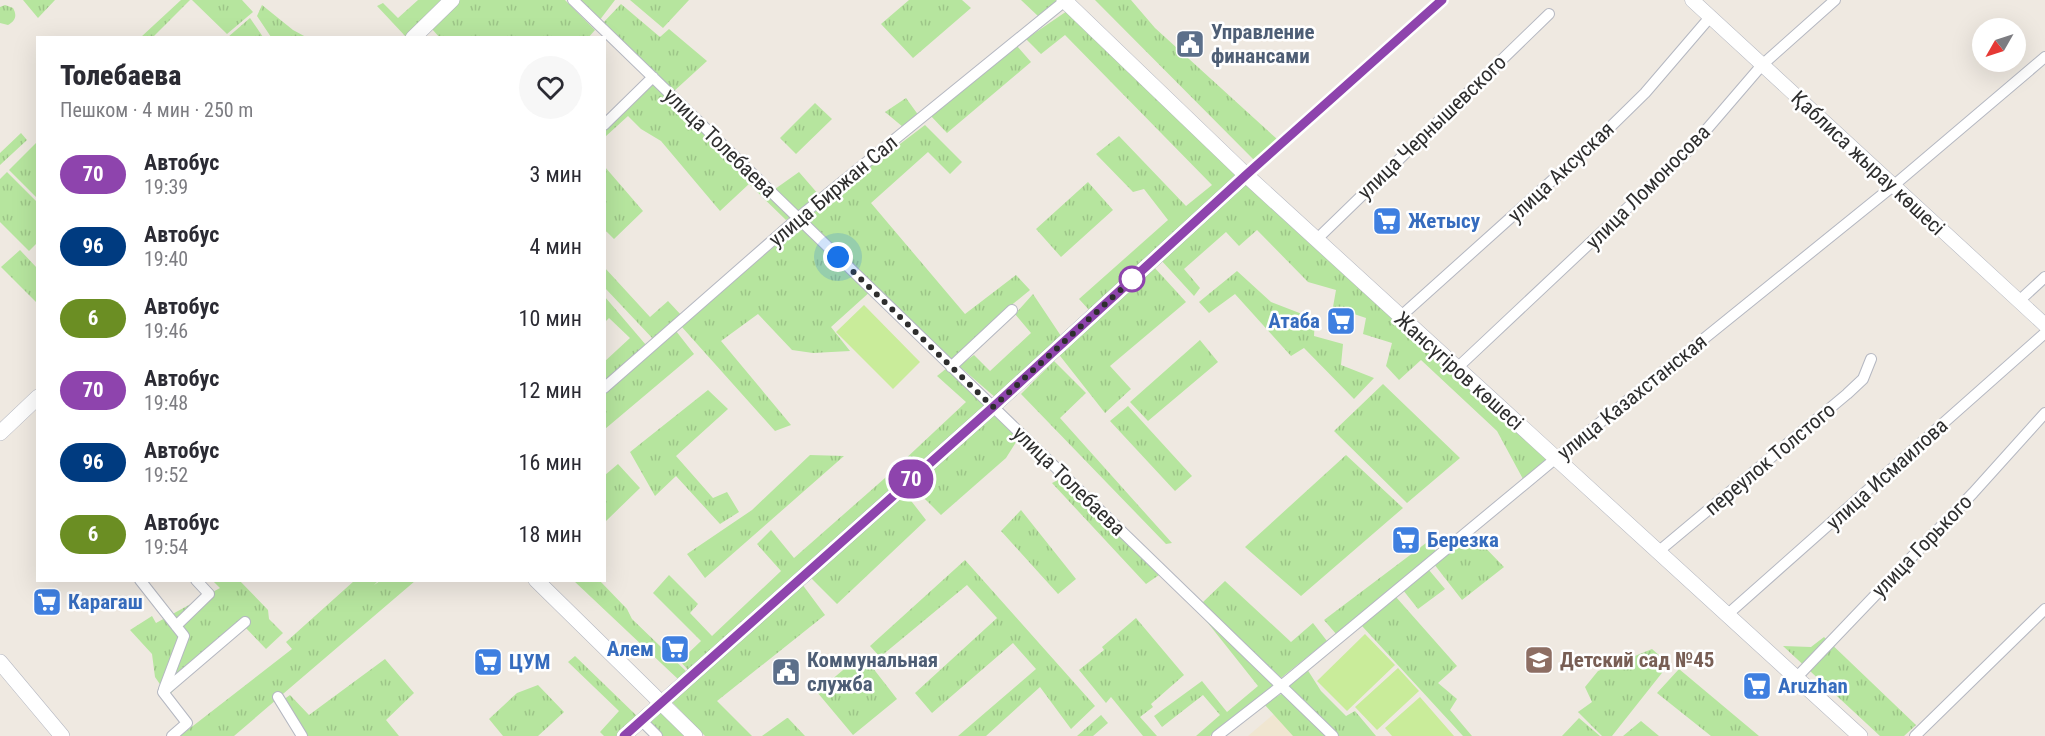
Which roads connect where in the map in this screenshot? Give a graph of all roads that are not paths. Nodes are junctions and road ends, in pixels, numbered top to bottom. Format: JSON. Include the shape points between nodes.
{"nodes":[{"id":1,"x":452,"y":0,"type":"edge"},
{"id":2,"x":573,"y":0,"type":"edge"},
{"id":3,"x":1065,"y":0,"type":"edge"},
{"id":4,"x":1442,"y":0,"type":"edge"},
{"id":5,"x":1692,"y":0,"type":"edge"},
{"id":6,"x":1835,"y":0,"type":"edge"},
{"id":7,"x":1549,"y":14,"type":"dead end"},
{"id":8,"x":1711,"y":16,"type":"junction"},
{"id":9,"x":415,"y":36,"type":"edge"},
{"id":10,"x":2045,"y":57,"type":"edge"},
{"id":11,"x":1762,"y":65,"type":"junction"},
{"id":12,"x":652,"y":77,"type":"junction"},
{"id":13,"x":606,"y":123,"type":"edge"},
{"id":14,"x":1246,"y":175,"type":"junction"},
{"id":15,"x":1893,"y":186,"type":"junction"},
{"id":16,"x":798,"y":218,"type":"junction"},
{"id":17,"x":1316,"y":240,"type":"junction"},
{"id":18,"x":2045,"y":277,"type":"edge"},
{"id":19,"x":2019,"y":301,"type":"junction"},
{"id":20,"x":1011,"y":310,"type":"dead end"},
{"id":21,"x":1400,"y":317,"type":"junction"},
{"id":22,"x":2045,"y":325,"type":"edge"},
{"id":23,"x":2045,"y":333,"type":"edge"},
{"id":24,"x":1871,"y":359,"type":"dead end"},
{"id":25,"x":951,"y":367,"type":"junction"},
{"id":26,"x":1456,"y":369,"type":"junction"},
{"id":27,"x":606,"y":386,"type":"edge"},
{"id":28,"x":36,"y":399,"type":"edge"},
{"id":29,"x":993,"y":407,"type":"junction"},
{"id":30,"x":2045,"y":413,"type":"edge"},
{"id":31,"x":0,"y":433,"type":"edge"},
{"id":32,"x":1555,"y":459,"type":"junction"},
{"id":33,"x":1659,"y":551,"type":"junction"},
{"id":34,"x":142,"y":582,"type":"edge"},
{"id":35,"x":198,"y":582,"type":"edge"},
{"id":36,"x":538,"y":582,"type":"edge"},
{"id":37,"x":2045,"y":609,"type":"edge"},
{"id":38,"x":1728,"y":614,"type":"junction"},
{"id":39,"x":245,"y":622,"type":"dead end"},
{"id":40,"x":176,"y":626,"type":"junction"},
{"id":41,"x":0,"y":662,"type":"edge"},
{"id":42,"x":1797,"y":677,"type":"junction"},
{"id":43,"x":1281,"y":686,"type":"junction"},
{"id":44,"x":163,"y":692,"type":"junction"},
{"id":45,"x":278,"y":698,"type":"dead end"},
{"id":46,"x":661,"y":701,"type":"junction"},
{"id":47,"x":641,"y":720,"type":"junction"},
{"id":48,"x":62,"y":736,"type":"edge"},
{"id":49,"x":172,"y":736,"type":"edge"},
{"id":50,"x":302,"y":736,"type":"edge"},
{"id":51,"x":624,"y":736,"type":"edge"},
{"id":52,"x":657,"y":736,"type":"edge"},
{"id":53,"x":695,"y":736,"type":"edge"},
{"id":54,"x":1217,"y":736,"type":"edge"},
{"id":55,"x":1333,"y":736,"type":"edge"},
{"id":56,"x":1860,"y":736,"type":"edge"},
{"id":57,"x":1915,"y":736,"type":"edge"}],
"edges":[{"from":1,"to":9,"type":"main road"},
{"from":2,"to":12,"type":"street","name":"улица Толебаева"},
{"from":3,"to":14,"type":"main road","name":"Жансүгіров көшесі"},
{"from":3,"to":16,"type":"street","name":"улица Биржан Сал"},
{"from":4,"to":14,"type":"street"},
{"from":5,"to":8,"type":"street","name":"Қаблиса жырау көшесі"},
{"from":6,"to":11,"type":"street","name":"улица Ломоносова"},
{"from":7,"to":17,"type":"street","name":"улица Чернышевского"},
{"from":8,"to":11,"type":"street","name":"Қаблиса жырау көшесі"},
{"from":8,"to":21,"type":"street","name":"улица Аксуская","via":[[1645,93],[1596,141]]},
{"from":10,"to":15,"type":"street","name":"улица Казахстанская"},
{"from":11,"to":15,"type":"street","name":"Қаблиса жырау көшесі"},
{"from":11,"to":26,"type":"street","name":"улица Ломоносова","via":[[1689,150]]},
{"from":12,"to":13,"type":"street"},
{"from":12,"to":16,"type":"street","name":"улица Толебаева"},
{"from":14,"to":17,"type":"main road","name":"Жансүгіров көшесі"},
{"from":14,"to":29,"type":"street"},
{"from":15,"to":19,"type":"street","name":"Қаблиса жырау көшесі"},
{"from":15,"to":32,"type":"street","name":"улица Казахстанская"},
{"from":16,"to":25,"type":"street","name":"улица Толебаева"},
{"from":16,"to":27,"type":"street","name":"улица Биржан Сал"},
{"from":17,"to":21,"type":"main road","name":"Жансүгіров көшесі"},
{"from":18,"to":19,"type":"street"},
{"from":19,"to":22,"type":"street","name":"Қаблиса жырау көшесі"},
{"from":20,"to":25,"type":"street"},
{"from":21,"to":26,"type":"main road","name":"Жансүгіров көшесі"},
{"from":23,"to":38,"type":"street","name":"улица Исмаилова"},
{"from":24,"to":33,"type":"street","name":"переулок Толстого","via":[[1863,379]]},
{"from":25,"to":29,"type":"street","name":"улица Толебаева"},
{"from":26,"to":32,"type":"main road","name":"Жансүгіров көшесі"},
{"from":28,"to":31,"type":"main road"},
{"from":29,"to":43,"type":"street","name":"улица Толебаева"},
{"from":29,"to":46,"type":"street"},
{"from":30,"to":42,"type":"street","name":"улица Горького"},
{"from":32,"to":33,"type":"main road","name":"Жансүгіров көшесі"},
{"from":32,"to":43,"type":"street","name":"улица Казахстанская"},
{"from":33,"to":38,"type":"main road","name":"Жансүгіров көшесі"},
{"from":34,"to":40,"type":"street"},
{"from":35,"to":40,"type":"street","via":[[209,594]]},
{"from":36,"to":46,"type":"main road"},
{"from":37,"to":57,"type":"street"},
{"from":38,"to":42,"type":"main road","name":"Жансүгіров көшесі"},
{"from":39,"to":44,"type":"street"},
{"from":40,"to":44,"type":"street","via":[[184,636]]},
{"from":41,"to":48,"type":"main road"},
{"from":42,"to":56,"type":"main road","name":"Жансүгіров көшесі"},
{"from":43,"to":54,"type":"street","name":"улица Казахстанская"},
{"from":43,"to":55,"type":"street","name":"улица Толебаева"},
{"from":44,"to":49,"type":"street","via":[[188,723]]},
{"from":45,"to":50,"type":"street"},
{"from":46,"to":47,"type":"street"},
{"from":46,"to":53,"type":"main road"},
{"from":47,"to":51,"type":"street"},
{"from":47,"to":52,"type":"street"}]}
